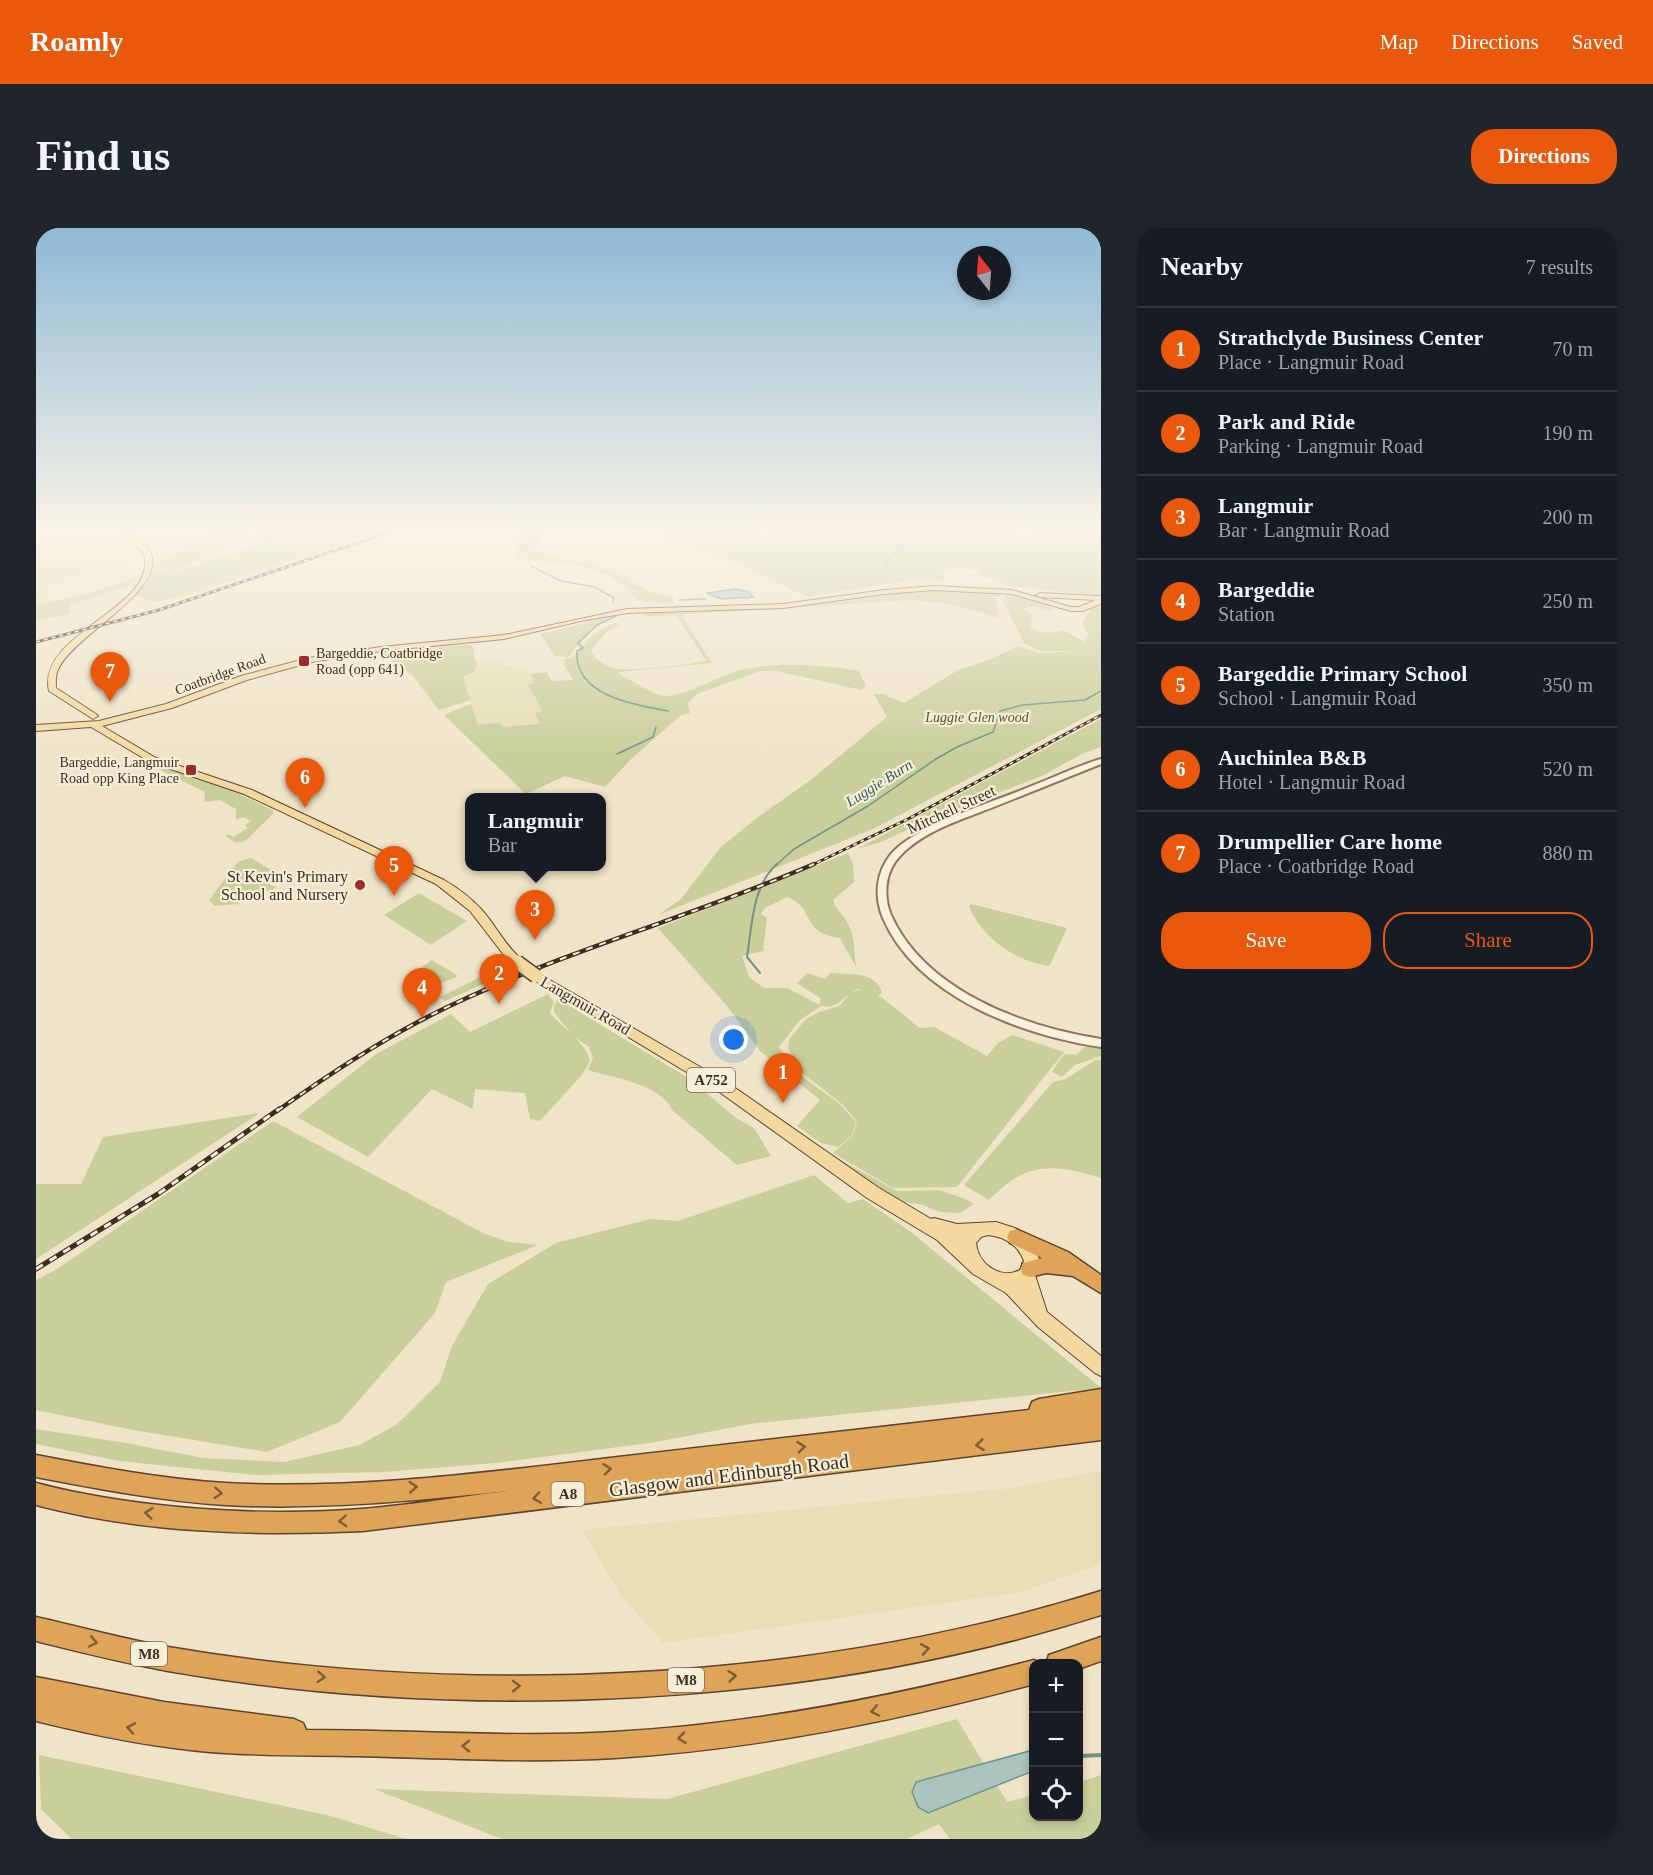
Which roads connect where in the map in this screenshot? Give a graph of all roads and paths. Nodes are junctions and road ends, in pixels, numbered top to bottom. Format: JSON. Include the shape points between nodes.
{"nodes":[{"id":1,"x":111,"y":606,"type":"edge"},
{"id":2,"x":680,"y":606,"type":"edge"},
{"id":3,"x":1066,"y":606,"type":"edge"},
{"id":4,"x":1085,"y":606,"type":"edge"},
{"id":5,"x":625,"y":609,"type":"junction"},
{"id":6,"x":51,"y":652,"type":"dead end"},
{"id":7,"x":45,"y":663,"type":"dead end"},
{"id":8,"x":69,"y":702,"type":"junction"},
{"id":9,"x":76,"y":711,"type":"junction"},
{"id":10,"x":60,"y":722,"type":"junction"},
{"id":11,"x":96,"y":722,"type":"junction"},
{"id":12,"x":36,"y":727,"type":"edge"},
{"id":13,"x":121,"y":741,"type":"junction"},
{"id":14,"x":1101,"y":761,"type":"edge"},
{"id":15,"x":1101,"y":1043,"type":"edge"},
{"id":16,"x":921,"y":1221,"type":"junction"},
{"id":17,"x":976,"y":1231,"type":"junction"},
{"id":18,"x":1016,"y":1237,"type":"junction"},
{"id":19,"x":972,"y":1261,"type":"junction"},
{"id":20,"x":1077,"y":1270,"type":"junction"},
{"id":21,"x":1029,"y":1272,"type":"junction"},
{"id":22,"x":1000,"y":1280,"type":"junction"},
{"id":23,"x":1101,"y":1285,"type":"edge"},
{"id":24,"x":1044,"y":1321,"type":"junction"},
{"id":25,"x":1101,"y":1367,"type":"edge"},
{"id":26,"x":1101,"y":1400,"type":"edge"},
{"id":27,"x":1086,"y":1409,"type":"edge"},
{"id":28,"x":1101,"y":1430,"type":"edge"},
{"id":29,"x":1101,"y":1437,"type":"edge"},
{"id":30,"x":1008,"y":1442,"type":"junction"},
{"id":31,"x":36,"y":1466,"type":"edge"},
{"id":32,"x":36,"y":1494,"type":"edge"},
{"id":33,"x":1101,"y":1603,"type":"edge"},
{"id":34,"x":36,"y":1629,"type":"edge"},
{"id":35,"x":1101,"y":1649,"type":"edge"},
{"id":36,"x":1072,"y":1659,"type":"edge"},
{"id":37,"x":1029,"y":1673,"type":"edge"},
{"id":38,"x":36,"y":1689,"type":"edge"},
{"id":39,"x":36,"y":1708,"type":"edge"},
{"id":40,"x":419,"y":1745,"type":"junction"}],
"edges":[{"from":1,"to":6,"type":"main road"},
{"from":2,"to":5,"type":"main road","name":"Coatbridge Road"},
{"from":3,"to":4,"type":"main road"},
{"from":5,"to":11,"type":"main road","name":"Coatbridge Road","via":[[503,634],[386,645],[297,659],[161,705]]},
{"from":5,"to":11,"type":"main road","name":"Coatbridge Road","via":[[504,637],[310,660],[244,678],[177,704],[116,721]]},
{"from":7,"to":8,"type":"main road","number":"A752","via":[[47,683]]},
{"from":8,"to":9,"type":"main road","number":"A752"},
{"from":8,"to":11,"type":"main road","number":"A752"},
{"from":9,"to":10,"type":"main road"},
{"from":9,"to":11,"type":"main road","number":"A752"},
{"from":10,"to":11,"type":"main road","name":"Coatbridge Road"},
{"from":10,"to":12,"type":"main road","name":"Coatbridge Road"},
{"from":11,"to":12,"type":"main road","name":"Coatbridge Road"},
{"from":11,"to":13,"type":"main road","name":"Langmuir Road","number":"A752"},
{"from":11,"to":13,"type":"main road","name":"Langmuir Road","number":"A752"},
{"from":13,"to":16,"type":"main road","name":"Langmuir Road","number":"A752","bridge":true,"via":[[161,763],[248,792],[440,882],[460,895],[501,946],[536,976],[723,1087]]},
{"from":14,"to":15,"type":"street","name":"Mitchell Street","via":[[928,832],[898,852],[882,882],[886,919],[920,964],[963,995],[1004,1015],[1044,1030]]},
{"from":16,"to":17,"type":"main road","name":"Langmuir Road","number":"A752","via":[[957,1231]]},
{"from":16,"to":19,"type":"main road","name":"Langmuir Road","number":"A752"},
{"from":17,"to":18,"type":"main road","via":[[996,1228]]},
{"from":17,"to":19,"type":"main road","via":[[968,1241]]},
{"from":18,"to":20,"type":"highway"},
{"from":18,"to":21,"type":"main road","via":[[1029,1253]]},
{"from":19,"to":22,"type":"main road","via":[[984,1273]]},
{"from":20,"to":21,"type":"highway","via":[[1046,1265]]},
{"from":20,"to":23,"type":"highway"},
{"from":21,"to":22,"type":"main road","via":[[1016,1281]]},
{"from":21,"to":24,"type":"main road","via":[[1034,1299]]},
{"from":22,"to":24,"type":"main road"},
{"from":24,"to":25,"type":"main road"},
{"from":26,"to":27,"type":"highway","name":"Glasgow and Edinburgh Road"},
{"from":31,"to":27,"type":"highway","name":"Glasgow and Edinburgh Road","number":"A8","one_way":true,"via":[[163,1488],[226,1494],[312,1494],[463,1484],[868,1440]]},
{"from":28,"to":30,"type":"highway","name":"Glasgow and Edinburgh Road","number":"A8"},
{"from":29,"to":30,"type":"highway"},
{"from":30,"to":32,"type":"highway","name":"Glasgow and Edinburgh Road","number":"A8","one_way":true,"via":[[363,1520],[308,1523],[211,1520],[114,1509]]},
{"from":34,"to":33,"type":"highway","number":"M8","one_way":true,"via":[[187,1662],[263,1672],[507,1686],[600,1684],[730,1677],[869,1658],[940,1646]]},
{"from":35,"to":36,"type":"highway"},
{"from":37,"to":40,"type":"highway","one_way":true,"via":[[866,1713],[649,1742],[557,1747]]},
{"from":38,"to":40,"type":"highway","via":[[216,1724]]},
{"from":40,"to":39,"type":"highway","one_way":true,"via":[[211,1739]]}]}
